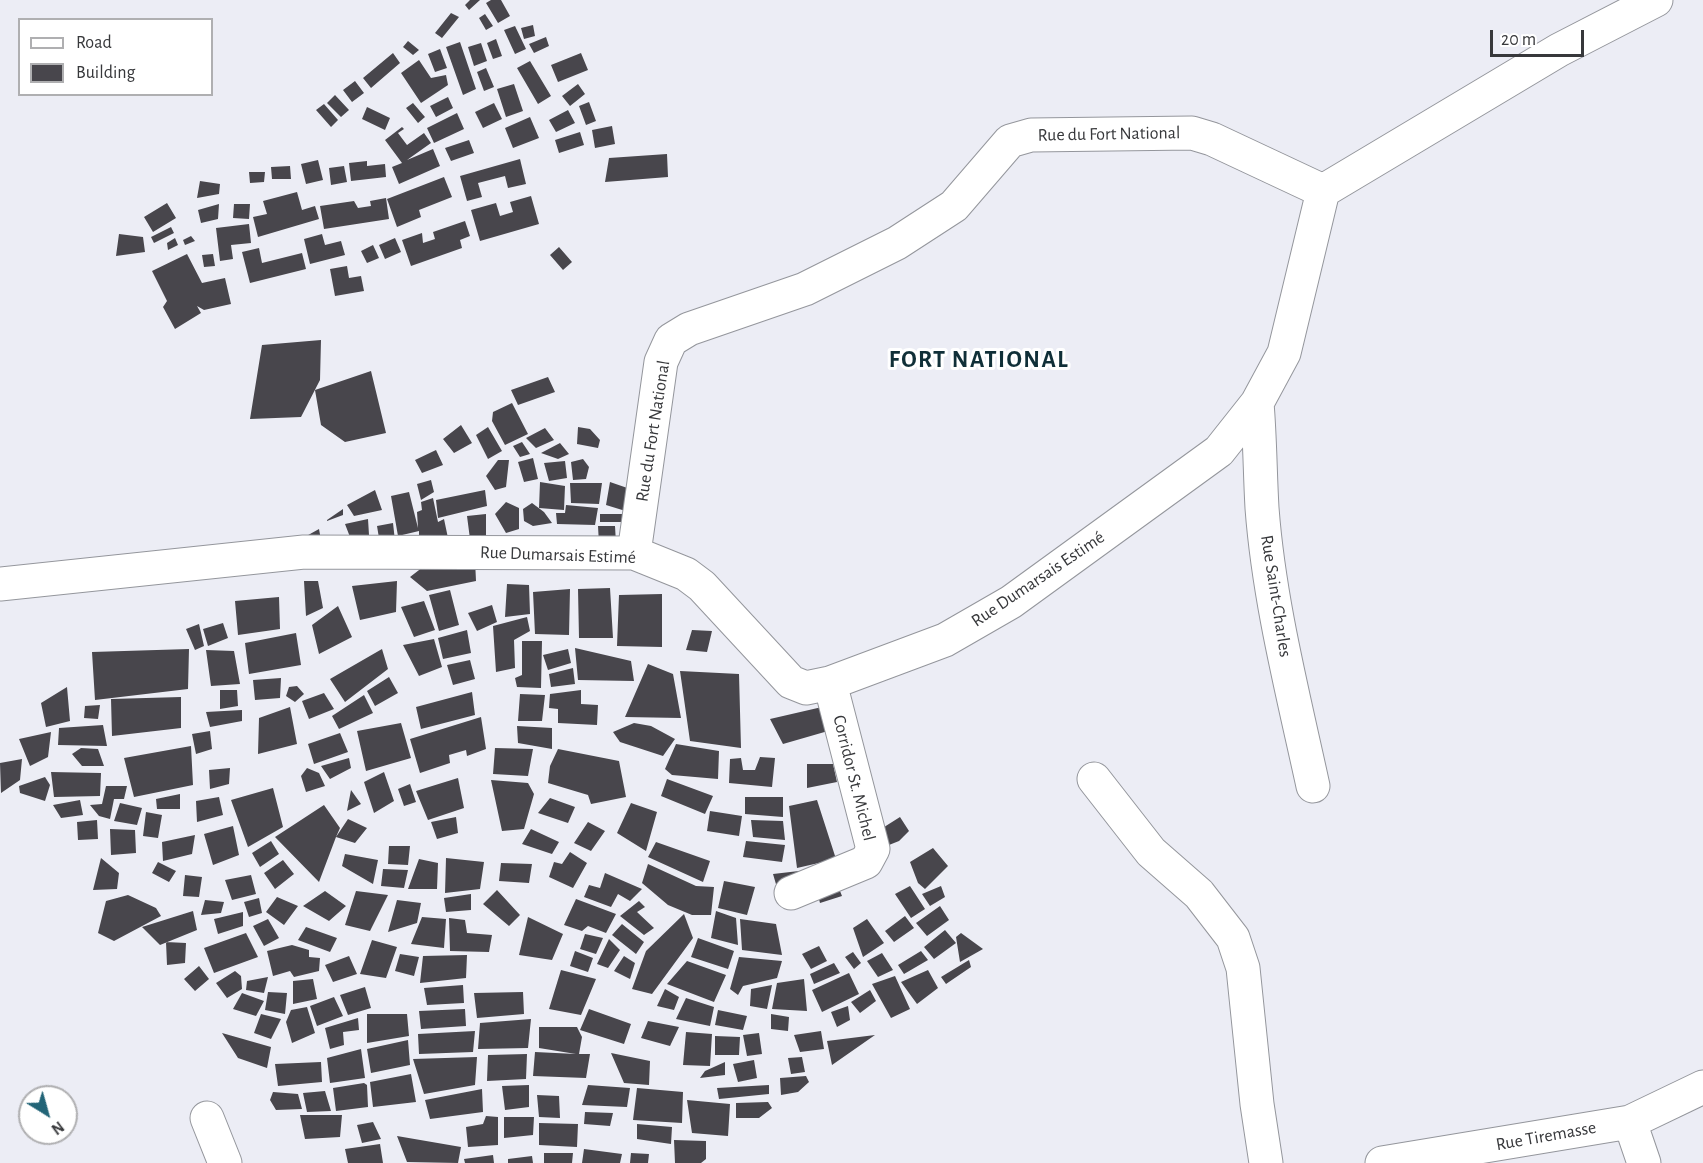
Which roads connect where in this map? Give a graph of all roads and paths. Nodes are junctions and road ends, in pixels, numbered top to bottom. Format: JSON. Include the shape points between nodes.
{"nodes":[{"id":1,"x":1656,"y":0,"type":"edge"},
{"id":2,"x":1323,"y":191,"type":"junction"},
{"id":3,"x":1257,"y":403,"type":"junction"},
{"id":4,"x":634,"y":553,"type":"junction"},
{"id":5,"x":0,"y":585,"type":"edge"},
{"id":6,"x":830,"y":683,"type":"junction"},
{"id":7,"x":1094,"y":779,"type":"dead end"},
{"id":8,"x":1313,"y":786,"type":"dead end"},
{"id":9,"x":791,"y":893,"type":"dead end"},
{"id":10,"x":1703,"y":1086,"type":"edge"},
{"id":11,"x":207,"y":1118,"type":"dead end"},
{"id":12,"x":1630,"y":1122,"type":"junction"},
{"id":13,"x":225,"y":1163,"type":"edge"},
{"id":14,"x":1266,"y":1163,"type":"edge"},
{"id":15,"x":1382,"y":1163,"type":"edge"},
{"id":16,"x":1644,"y":1163,"type":"edge"}],
"edges":[{"from":1,"to":2,"type":"street","via":[[1559,50]]},
{"from":2,"to":3,"type":"street","name":"Rue Dumarsais Estimé","via":[[1284,353]]},
{"from":2,"to":4,"type":"street","name":"Rue du Fort National","via":[[1192,133],[1031,135],[1010,141],[954,206],[897,243],[805,289],[689,329],[671,340],[661,362]]},
{"from":3,"to":6,"type":"street","name":"Rue Dumarsais Estimé","via":[[1218,451],[1011,602],[945,640]]},
{"from":3,"to":8,"type":"street","name":"Rue Saint-Charles","via":[[1262,508],[1280,633]]},
{"from":4,"to":5,"type":"street","name":"Rue Dumarsais Estimé","via":[[304,552]]},
{"from":4,"to":6,"type":"street","name":"Rue Dumarsais Estimé","via":[[687,574],[702,585],[791,682],[806,688]]},
{"from":6,"to":9,"type":"street","name":"Corridor St. Michel","via":[[873,849],[867,862]]},
{"from":7,"to":14,"type":"street","via":[[1151,852],[1199,894],[1233,938],[1243,968]]},
{"from":10,"to":12,"type":"street","name":"Rue Tiremasse"},
{"from":11,"to":13,"type":"street"},
{"from":12,"to":15,"type":"street","name":"Rue Tiremasse"},
{"from":12,"to":16,"type":"street"}]}
